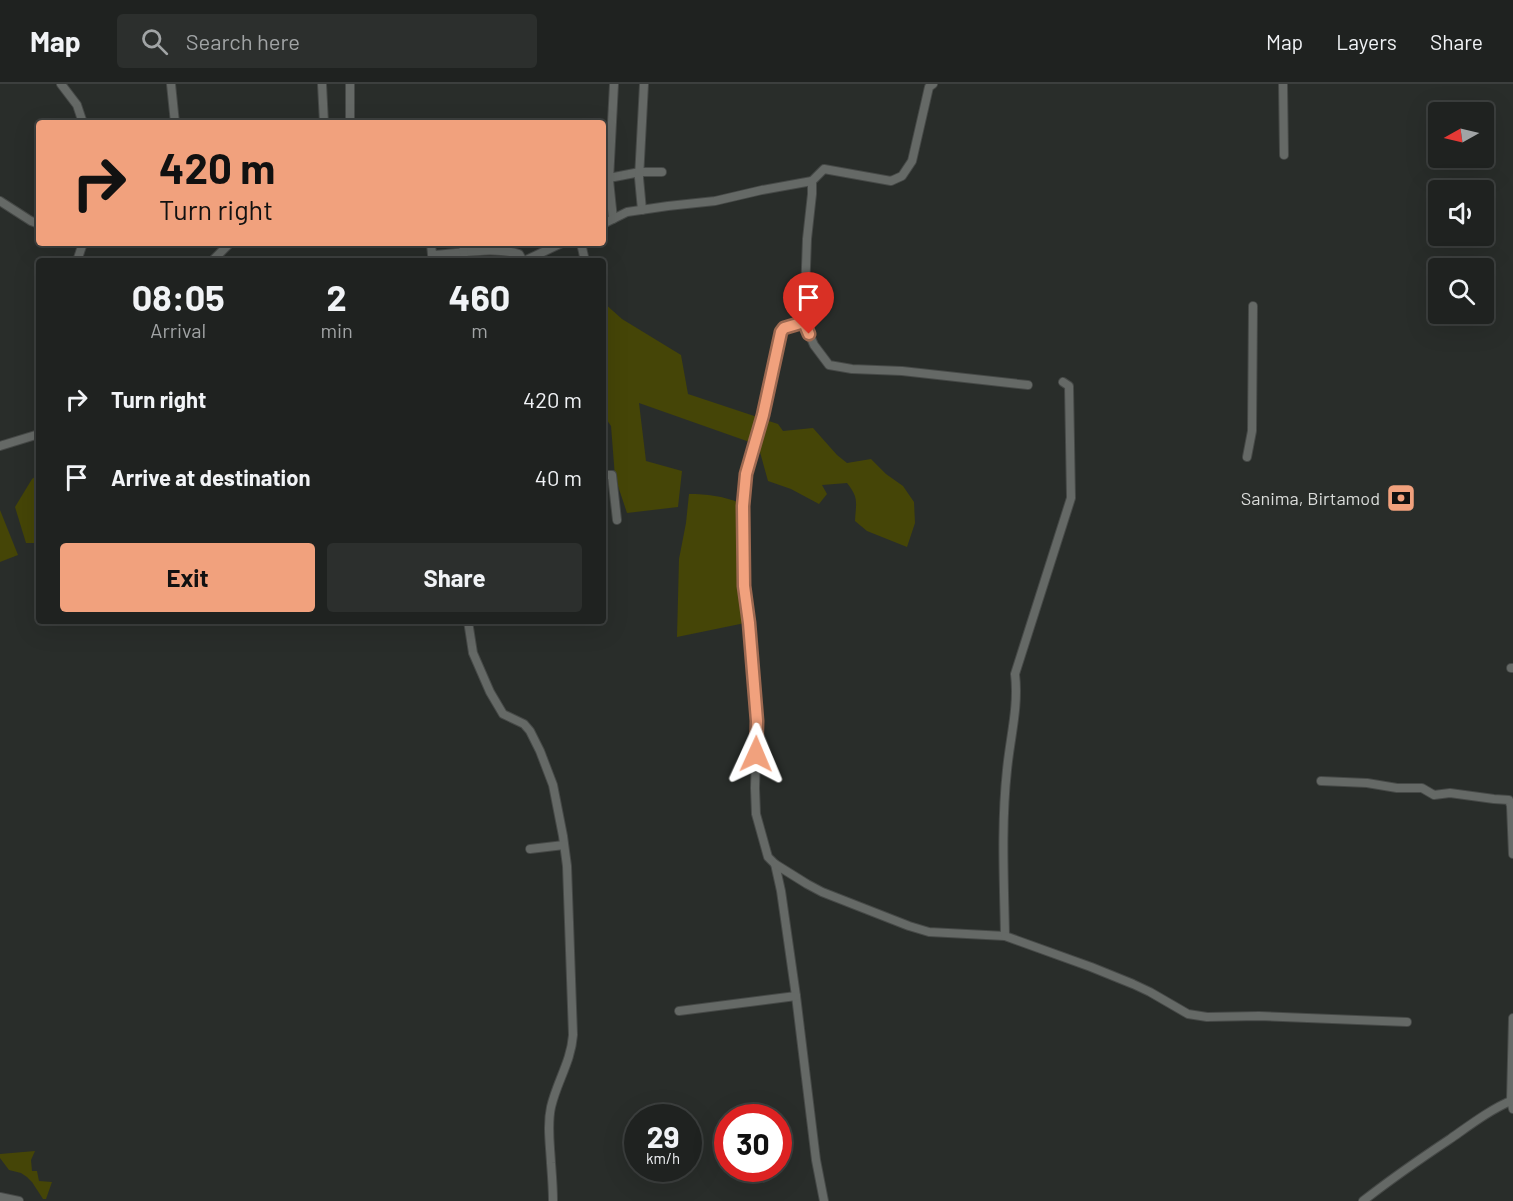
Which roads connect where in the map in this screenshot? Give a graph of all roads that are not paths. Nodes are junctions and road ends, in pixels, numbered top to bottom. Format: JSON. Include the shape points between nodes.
{"nodes":[{"id":1,"x":61,"y":84,"type":"edge"},
{"id":2,"x":171,"y":84,"type":"edge"},
{"id":3,"x":322,"y":84,"type":"edge"},
{"id":4,"x":350,"y":84,"type":"edge"},
{"id":5,"x":614,"y":84,"type":"edge"},
{"id":6,"x":644,"y":84,"type":"edge"},
{"id":7,"x":933,"y":84,"type":"edge"},
{"id":8,"x":1283,"y":84,"type":"edge"},
{"id":9,"x":82,"y":120,"type":"edge"},
{"id":10,"x":175,"y":120,"type":"edge"},
{"id":11,"x":324,"y":120,"type":"edge"},
{"id":12,"x":350,"y":120,"type":"edge"},
{"id":13,"x":1284,"y":155,"type":"dead end"},
{"id":14,"x":640,"y":172,"type":"junction"},
{"id":15,"x":662,"y":172,"type":"dead end"},
{"id":16,"x":609,"y":178,"type":"junction"},
{"id":17,"x":812,"y":181,"type":"junction"},
{"id":18,"x":0,"y":201,"type":"edge"},
{"id":19,"x":642,"y":210,"type":"junction"},
{"id":20,"x":613,"y":219,"type":"junction"},
{"id":21,"x":606,"y":222,"type":"edge"},
{"id":22,"x":36,"y":223,"type":"edge"},
{"id":23,"x":227,"y":246,"type":"edge"},
{"id":24,"x":431,"y":246,"type":"edge"},
{"id":25,"x":463,"y":246,"type":"edge"},
{"id":26,"x":556,"y":246,"type":"edge"},
{"id":27,"x":490,"y":247,"type":"edge"},
{"id":28,"x":464,"y":253,"type":"junction"},
{"id":29,"x":215,"y":258,"type":"edge"},
{"id":30,"x":521,"y":258,"type":"edge"},
{"id":31,"x":530,"y":258,"type":"edge"},
{"id":32,"x":1253,"y":306,"type":"dead end"},
{"id":33,"x":804,"y":322,"type":"junction"},
{"id":34,"x":1063,"y":382,"type":"dead end"},
{"id":35,"x":1028,"y":385,"type":"dead end"},
{"id":36,"x":36,"y":435,"type":"edge"},
{"id":37,"x":0,"y":446,"type":"edge"},
{"id":38,"x":1248,"y":458,"type":"dead end"},
{"id":39,"x":606,"y":475,"type":"edge"},
{"id":40,"x":617,"y":520,"type":"dead end"},
{"id":41,"x":468,"y":624,"type":"edge"},
{"id":42,"x":1321,"y":781,"type":"dead end"},
{"id":43,"x":1512,"y":806,"type":"edge"},
{"id":44,"x":564,"y":845,"type":"junction"},
{"id":45,"x":530,"y":849,"type":"dead end"},
{"id":46,"x":1513,"y":854,"type":"edge"},
{"id":47,"x":775,"y":864,"type":"junction"},
{"id":48,"x":1005,"y":936,"type":"junction"},
{"id":49,"x":796,"y":996,"type":"junction"},
{"id":50,"x":679,"y":1011,"type":"dead end"},
{"id":51,"x":1513,"y":1018,"type":"edge"},
{"id":52,"x":1407,"y":1022,"type":"dead end"},
{"id":53,"x":1512,"y":1100,"type":"edge"},
{"id":54,"x":1513,"y":1109,"type":"edge"},
{"id":55,"x":0,"y":1197,"type":"edge"},
{"id":56,"x":19,"y":1201,"type":"edge"},
{"id":57,"x":553,"y":1201,"type":"edge"},
{"id":58,"x":824,"y":1201,"type":"edge"},
{"id":59,"x":1363,"y":1201,"type":"edge"}],
"edges":[{"from":1,"to":9,"type":"street","via":[[77,105]]},
{"from":2,"to":10,"type":"street"},
{"from":3,"to":11,"type":"street"},
{"from":4,"to":12,"type":"street"},
{"from":5,"to":16,"type":"street"},
{"from":6,"to":14,"type":"street"},
{"from":7,"to":17,"type":"street","via":[[928,87],[912,161],[902,176],[891,181],[824,170]]},
{"from":8,"to":13,"type":"street"},
{"from":14,"to":15,"type":"street"},
{"from":14,"to":16,"type":"street"},
{"from":14,"to":19,"type":"street"},
{"from":16,"to":20,"type":"street"},
{"from":17,"to":19,"type":"street","via":[[715,201]]},
{"from":17,"to":33,"type":"street"},
{"from":18,"to":22,"type":"street"},
{"from":19,"to":20,"type":"street"},
{"from":20,"to":21,"type":"street"},
{"from":23,"to":29,"type":"street"},
{"from":24,"to":28,"type":"street","via":[[432,255]]},
{"from":25,"to":28,"type":"street"},
{"from":26,"to":31,"type":"street"},
{"from":27,"to":28,"type":"street"},
{"from":27,"to":30,"type":"street","via":[[519,254]]},
{"from":32,"to":38,"type":"street","via":[[1252,430]]},
{"from":33,"to":35,"type":"street","via":[[813,345],[829,365]]},
{"from":33,"to":47,"type":"street","via":[[781,332],[746,474],[743,506],[744,586],[757,721],[756,814],[768,856]]},
{"from":34,"to":48,"type":"street","via":[[1069,386],[1071,498],[1015,674],[1017,690],[1003,821]]},
{"from":36,"to":37,"type":"street"},
{"from":39,"to":40,"type":"street","via":[[612,475]]},
{"from":41,"to":44,"type":"street","via":[[472,653],[490,692],[503,714],[530,731],[540,751],[554,785]]},
{"from":42,"to":43,"type":"street","via":[[1422,788],[1434,795],[1450,793],[1509,800]]},
{"from":43,"to":46,"type":"street"},
{"from":44,"to":45,"type":"street"},
{"from":44,"to":57,"type":"street","via":[[573,1035],[551,1109]]},
{"from":47,"to":48,"type":"street","via":[[822,892],[929,933]]},
{"from":47,"to":49,"type":"street"},
{"from":48,"to":52,"type":"street","via":[[1132,984],[1188,1014]]},
{"from":49,"to":50,"type":"street"},
{"from":49,"to":58,"type":"street"},
{"from":51,"to":53,"type":"street"},
{"from":53,"to":54,"type":"street"},
{"from":53,"to":59,"type":"street"},
{"from":55,"to":56,"type":"street"}]}
